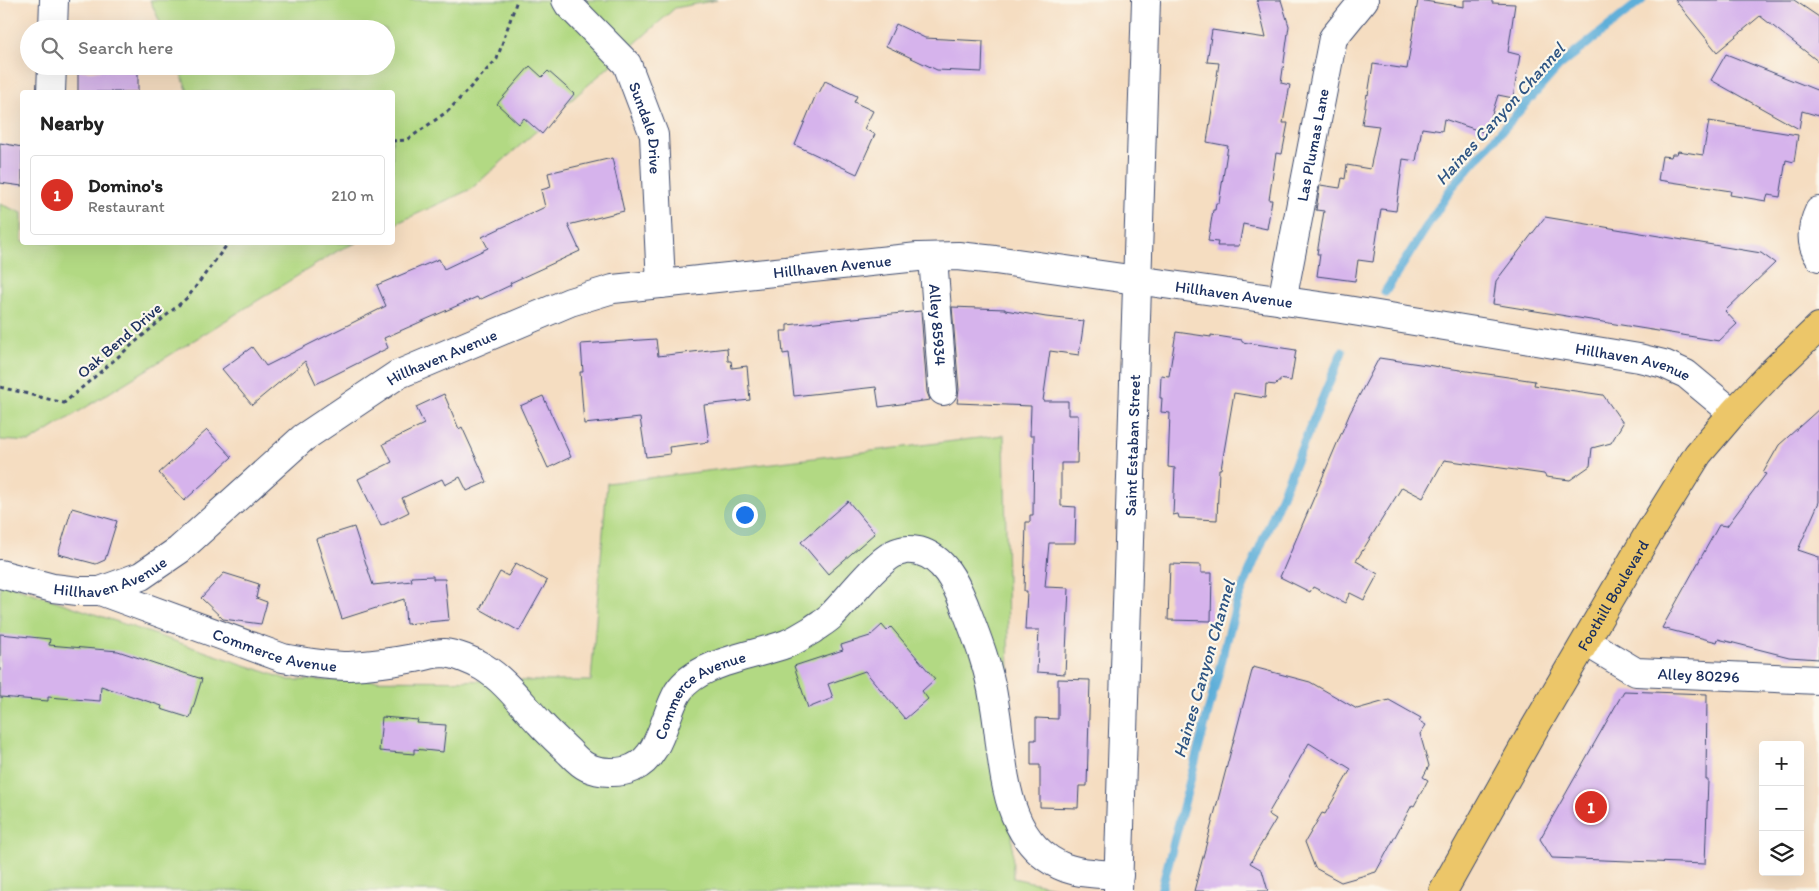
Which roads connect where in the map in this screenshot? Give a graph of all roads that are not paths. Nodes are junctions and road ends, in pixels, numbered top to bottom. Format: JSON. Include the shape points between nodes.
{"nodes":[{"id":1,"x":54,"y":0,"type":"edge"},
{"id":2,"x":566,"y":0,"type":"edge"},
{"id":3,"x":1146,"y":0,"type":"edge"},
{"id":4,"x":1364,"y":0,"type":"edge"},
{"id":5,"x":53,"y":20,"type":"edge"},
{"id":6,"x":52,"y":75,"type":"edge"},
{"id":7,"x":51,"y":90,"type":"edge"},
{"id":8,"x":1819,"y":211,"type":"edge"},
{"id":9,"x":1819,"y":256,"type":"edge"},
{"id":10,"x":933,"y":257,"type":"junction"},
{"id":11,"x":1136,"y":281,"type":"junction"},
{"id":12,"x":661,"y":284,"type":"junction"},
{"id":13,"x":1282,"y":301,"type":"junction"},
{"id":14,"x":1819,"y":327,"type":"edge"},
{"id":15,"x":943,"y":391,"type":"dead end"},
{"id":16,"x":1733,"y":413,"type":"junction"},
{"id":17,"x":0,"y":574,"type":"edge"},
{"id":18,"x":100,"y":592,"type":"junction"},
{"id":19,"x":1586,"y":642,"type":"junction"},
{"id":20,"x":1819,"y":680,"type":"edge"},
{"id":21,"x":1119,"y":883,"type":"edge"},
{"id":22,"x":1443,"y":891,"type":"edge"}],
"edges":[{"from":1,"to":5,"type":"street"},
{"from":2,"to":12,"type":"street","name":"Sundale Drive","via":[[627,64],[654,135]]},
{"from":3,"to":11,"type":"street","name":"Saint Estaban Street"},
{"from":4,"to":13,"type":"street","name":"Las Plumas Lane","via":[[1333,38]]},
{"from":6,"to":7,"type":"street"},
{"from":8,"to":9,"type":"street","via":[[1812,236]]},
{"from":10,"to":11,"type":"street","name":"Hillhaven Avenue","via":[[994,260]]},
{"from":10,"to":12,"type":"street","name":"Hillhaven Avenue"},
{"from":10,"to":15,"type":"street","name":"Alley 85934"},
{"from":11,"to":13,"type":"street","name":"Hillhaven Avenue"},
{"from":11,"to":21,"type":"street","name":"Saint Estaban Street"},
{"from":12,"to":18,"type":"street","name":"Hillhaven Avenue","via":[[613,289],[570,302],[397,375],[303,438],[179,550],[141,576]]},
{"from":13,"to":16,"type":"street","name":"Hillhaven Avenue","via":[[1664,364],[1686,374]]},
{"from":14,"to":16,"type":"main road","name":"Foothill Boulevard"},
{"from":16,"to":19,"type":"main road","name":"Foothill Boulevard","via":[[1698,454],[1672,493]]},
{"from":17,"to":18,"type":"street","name":"Hillhaven Avenue","via":[[53,588]]},
{"from":18,"to":21,"type":"street","name":"Commerce Avenue","via":[[283,658],[312,664],[347,666],[445,653],[466,659],[500,679],[584,766],[604,772],[632,769],[642,763],[663,731],[680,689],[694,676],[714,666],[799,638],[829,618],[891,555],[900,551],[920,552],[946,568],[969,617],[992,685],[1012,808],[1027,838],[1036,850],[1066,868]]},
{"from":19,"to":20,"type":"street","name":"Alley 80296","via":[[1636,672]]},
{"from":19,"to":22,"type":"main road","name":"Foothill Boulevard"}]}
